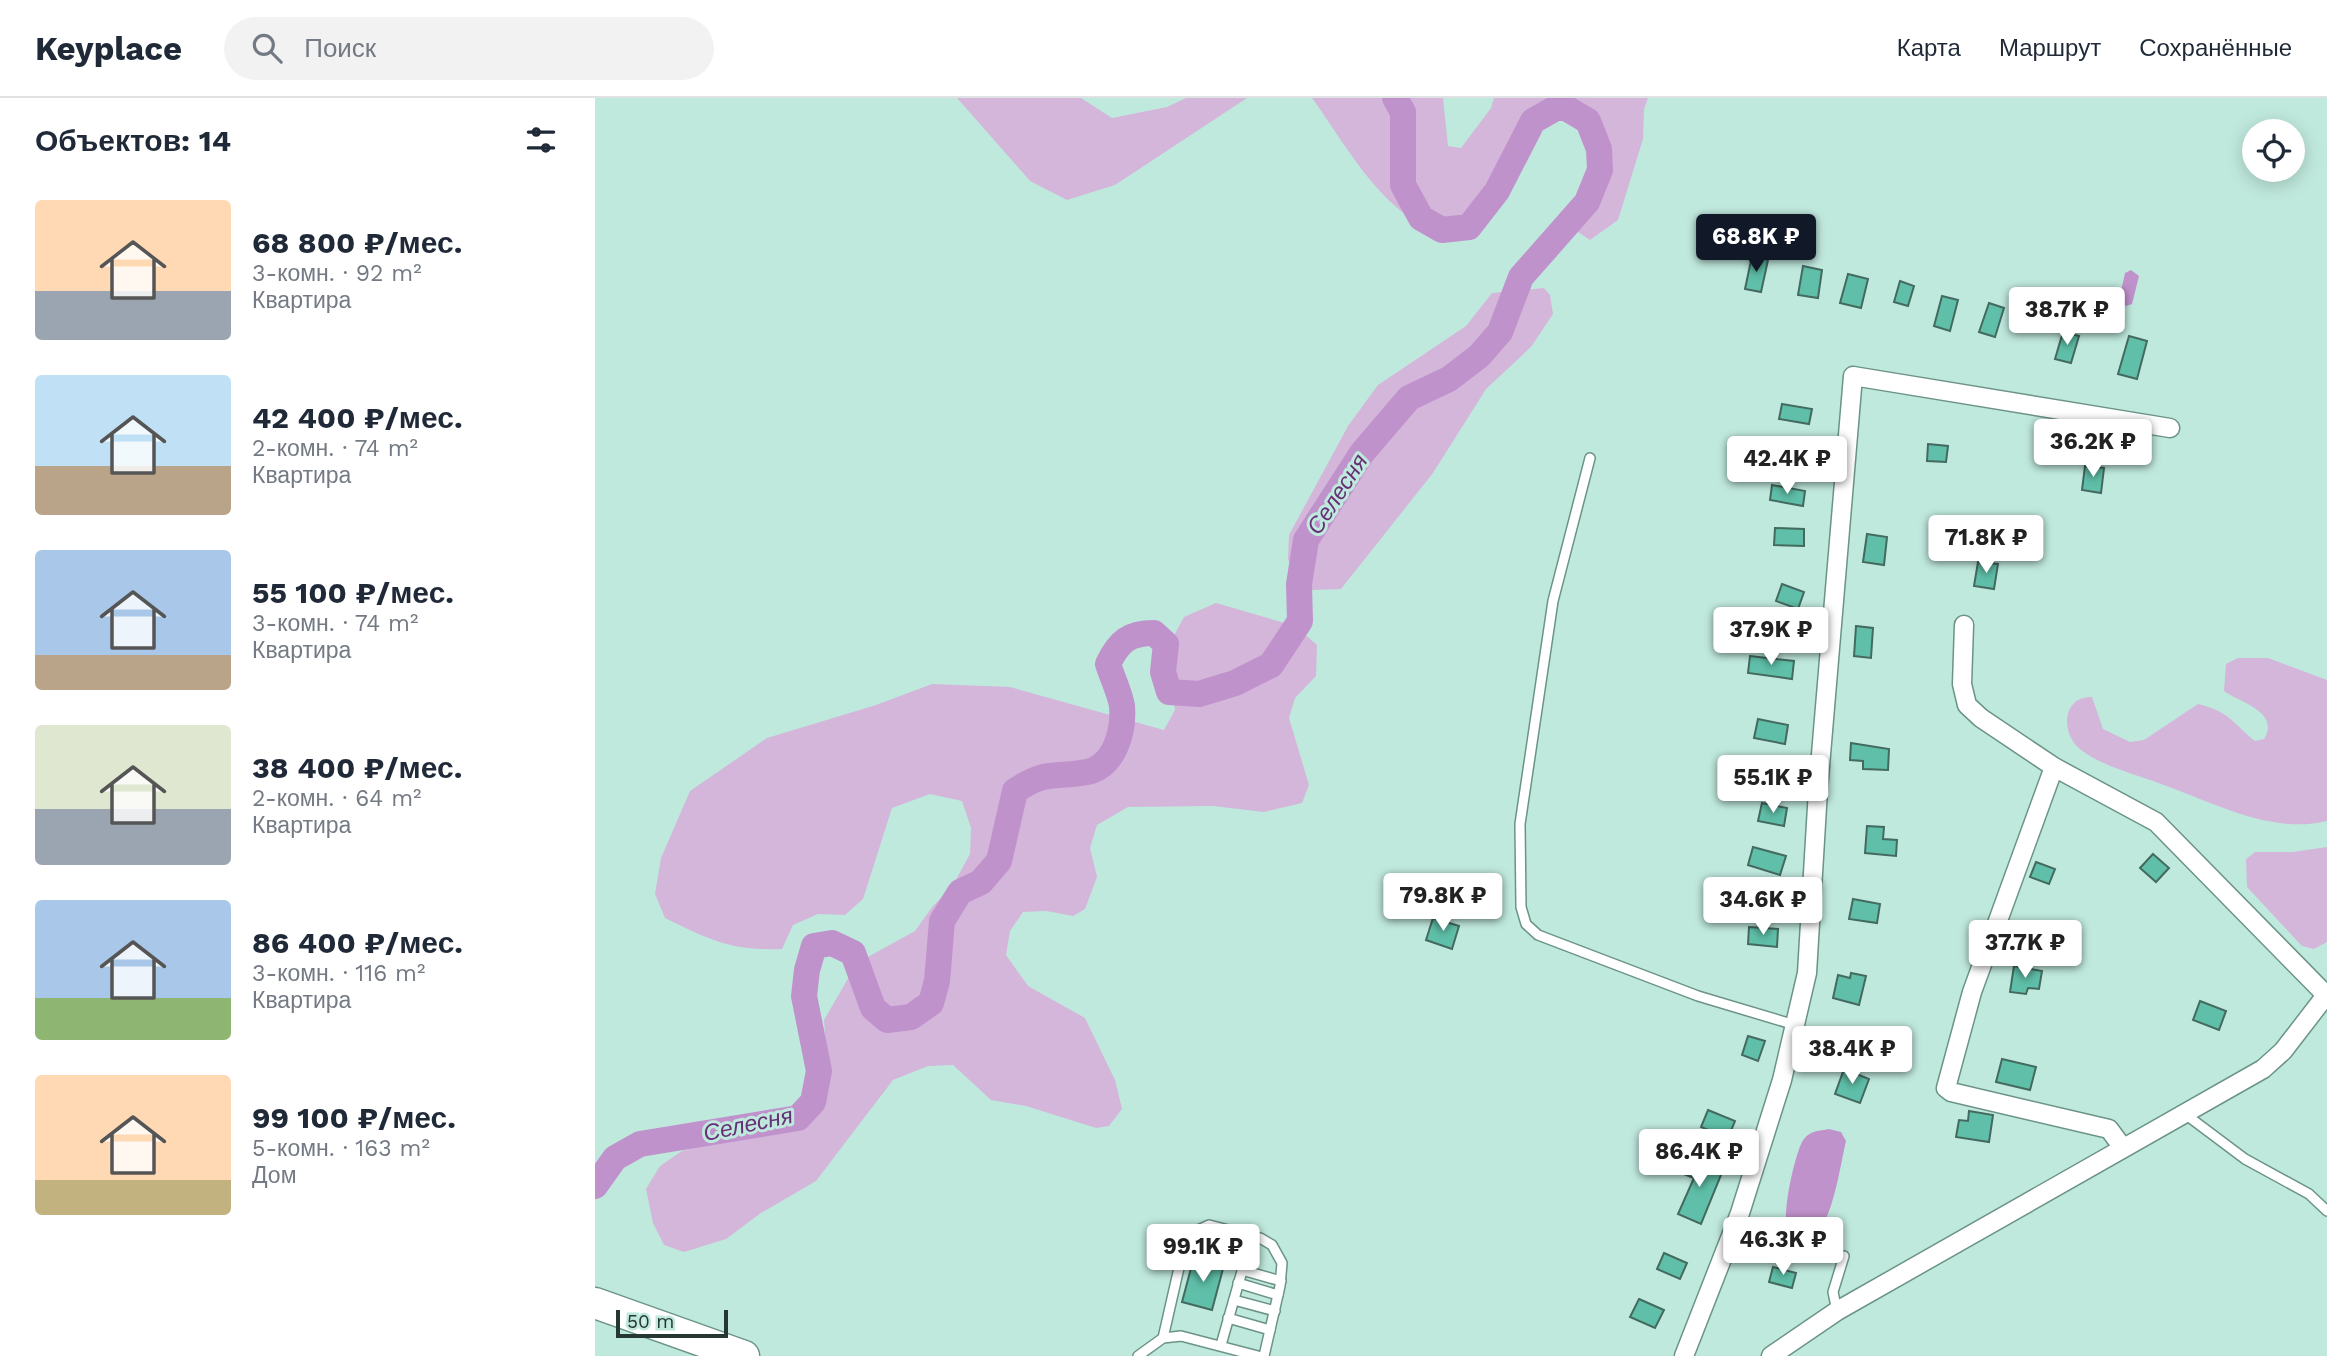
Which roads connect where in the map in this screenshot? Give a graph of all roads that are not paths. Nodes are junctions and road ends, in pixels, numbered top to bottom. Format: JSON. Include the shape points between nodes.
{"nodes":[{"id":1,"x":2170,"y":428,"type":"dead end"},
{"id":2,"x":1590,"y":458,"type":"dead end"},
{"id":3,"x":1964,"y":625,"type":"dead end"},
{"id":4,"x":2054,"y":767,"type":"junction"},
{"id":5,"x":2326,"y":994,"type":"edge"},
{"id":6,"x":1797,"y":1025,"type":"junction"},
{"id":7,"x":2185,"y":1114,"type":"junction"},
{"id":8,"x":2123,"y":1148,"type":"junction"},
{"id":9,"x":2327,"y":1211,"type":"edge"},
{"id":10,"x":1252,"y":1236,"type":"junction"},
{"id":11,"x":1845,"y":1256,"type":"dead end"},
{"id":12,"x":1242,"y":1270,"type":"junction"},
{"id":13,"x":1281,"y":1281,"type":"junction"},
{"id":14,"x":1238,"y":1283,"type":"junction"},
{"id":15,"x":1278,"y":1295,"type":"junction"},
{"id":16,"x":1234,"y":1300,"type":"junction"},
{"id":17,"x":595,"y":1303,"type":"edge"},
{"id":18,"x":1275,"y":1311,"type":"junction"},
{"id":19,"x":1837,"y":1311,"type":"junction"},
{"id":20,"x":1228,"y":1318,"type":"junction"},
{"id":21,"x":1270,"y":1330,"type":"junction"},
{"id":22,"x":1163,"y":1338,"type":"junction"},
{"id":23,"x":1220,"y":1345,"type":"junction"},
{"id":24,"x":744,"y":1356,"type":"edge"},
{"id":25,"x":1138,"y":1356,"type":"edge"},
{"id":26,"x":1258,"y":1356,"type":"edge"},
{"id":27,"x":1264,"y":1356,"type":"edge"},
{"id":28,"x":1683,"y":1356,"type":"edge"},
{"id":29,"x":1771,"y":1356,"type":"edge"}],
"edges":[{"from":1,"to":6,"type":"street","via":[[1853,376],[1818,790],[1812,923]]},
{"from":2,"to":6,"type":"lane","via":[[1553,601],[1520,824],[1521,907],[1526,924],[1538,936],[1698,996]]},
{"from":3,"to":4,"type":"street","via":[[1962,684],[1967,705]]},
{"from":4,"to":5,"type":"street","via":[[2156,822]]},
{"from":4,"to":8,"type":"street","via":[[1972,992],[1946,1088],[2109,1129]]},
{"from":5,"to":7,"type":"street","via":[[2283,1051],[2263,1069]]},
{"from":6,"to":28,"type":"street","via":[[1740,1213]]},
{"from":7,"to":8,"type":"street"},
{"from":7,"to":9,"type":"lane","via":[[2245,1159],[2309,1194]]},
{"from":8,"to":19,"type":"street"},
{"from":10,"to":12,"type":"lane"},
{"from":10,"to":13,"type":"lane","via":[[1272,1245],[1282,1263]]},
{"from":10,"to":22,"type":"lane","via":[[1209,1225],[1191,1237],[1184,1246]]},
{"from":11,"to":19,"type":"lane","via":[[1835,1281]]},
{"from":12,"to":13,"type":"lane"},
{"from":12,"to":14,"type":"lane"},
{"from":13,"to":15,"type":"lane"},
{"from":14,"to":15,"type":"lane"},
{"from":14,"to":16,"type":"lane"},
{"from":15,"to":18,"type":"lane"},
{"from":16,"to":18,"type":"lane"},
{"from":16,"to":20,"type":"lane"},
{"from":17,"to":24,"type":"highway"},
{"from":18,"to":21,"type":"lane"},
{"from":19,"to":29,"type":"street"},
{"from":20,"to":21,"type":"lane"},
{"from":20,"to":23,"type":"lane"},
{"from":21,"to":27,"type":"lane"},
{"from":22,"to":23,"type":"lane","via":[[1181,1336]]},
{"from":22,"to":25,"type":"lane"},
{"from":23,"to":26,"type":"lane"}]}
